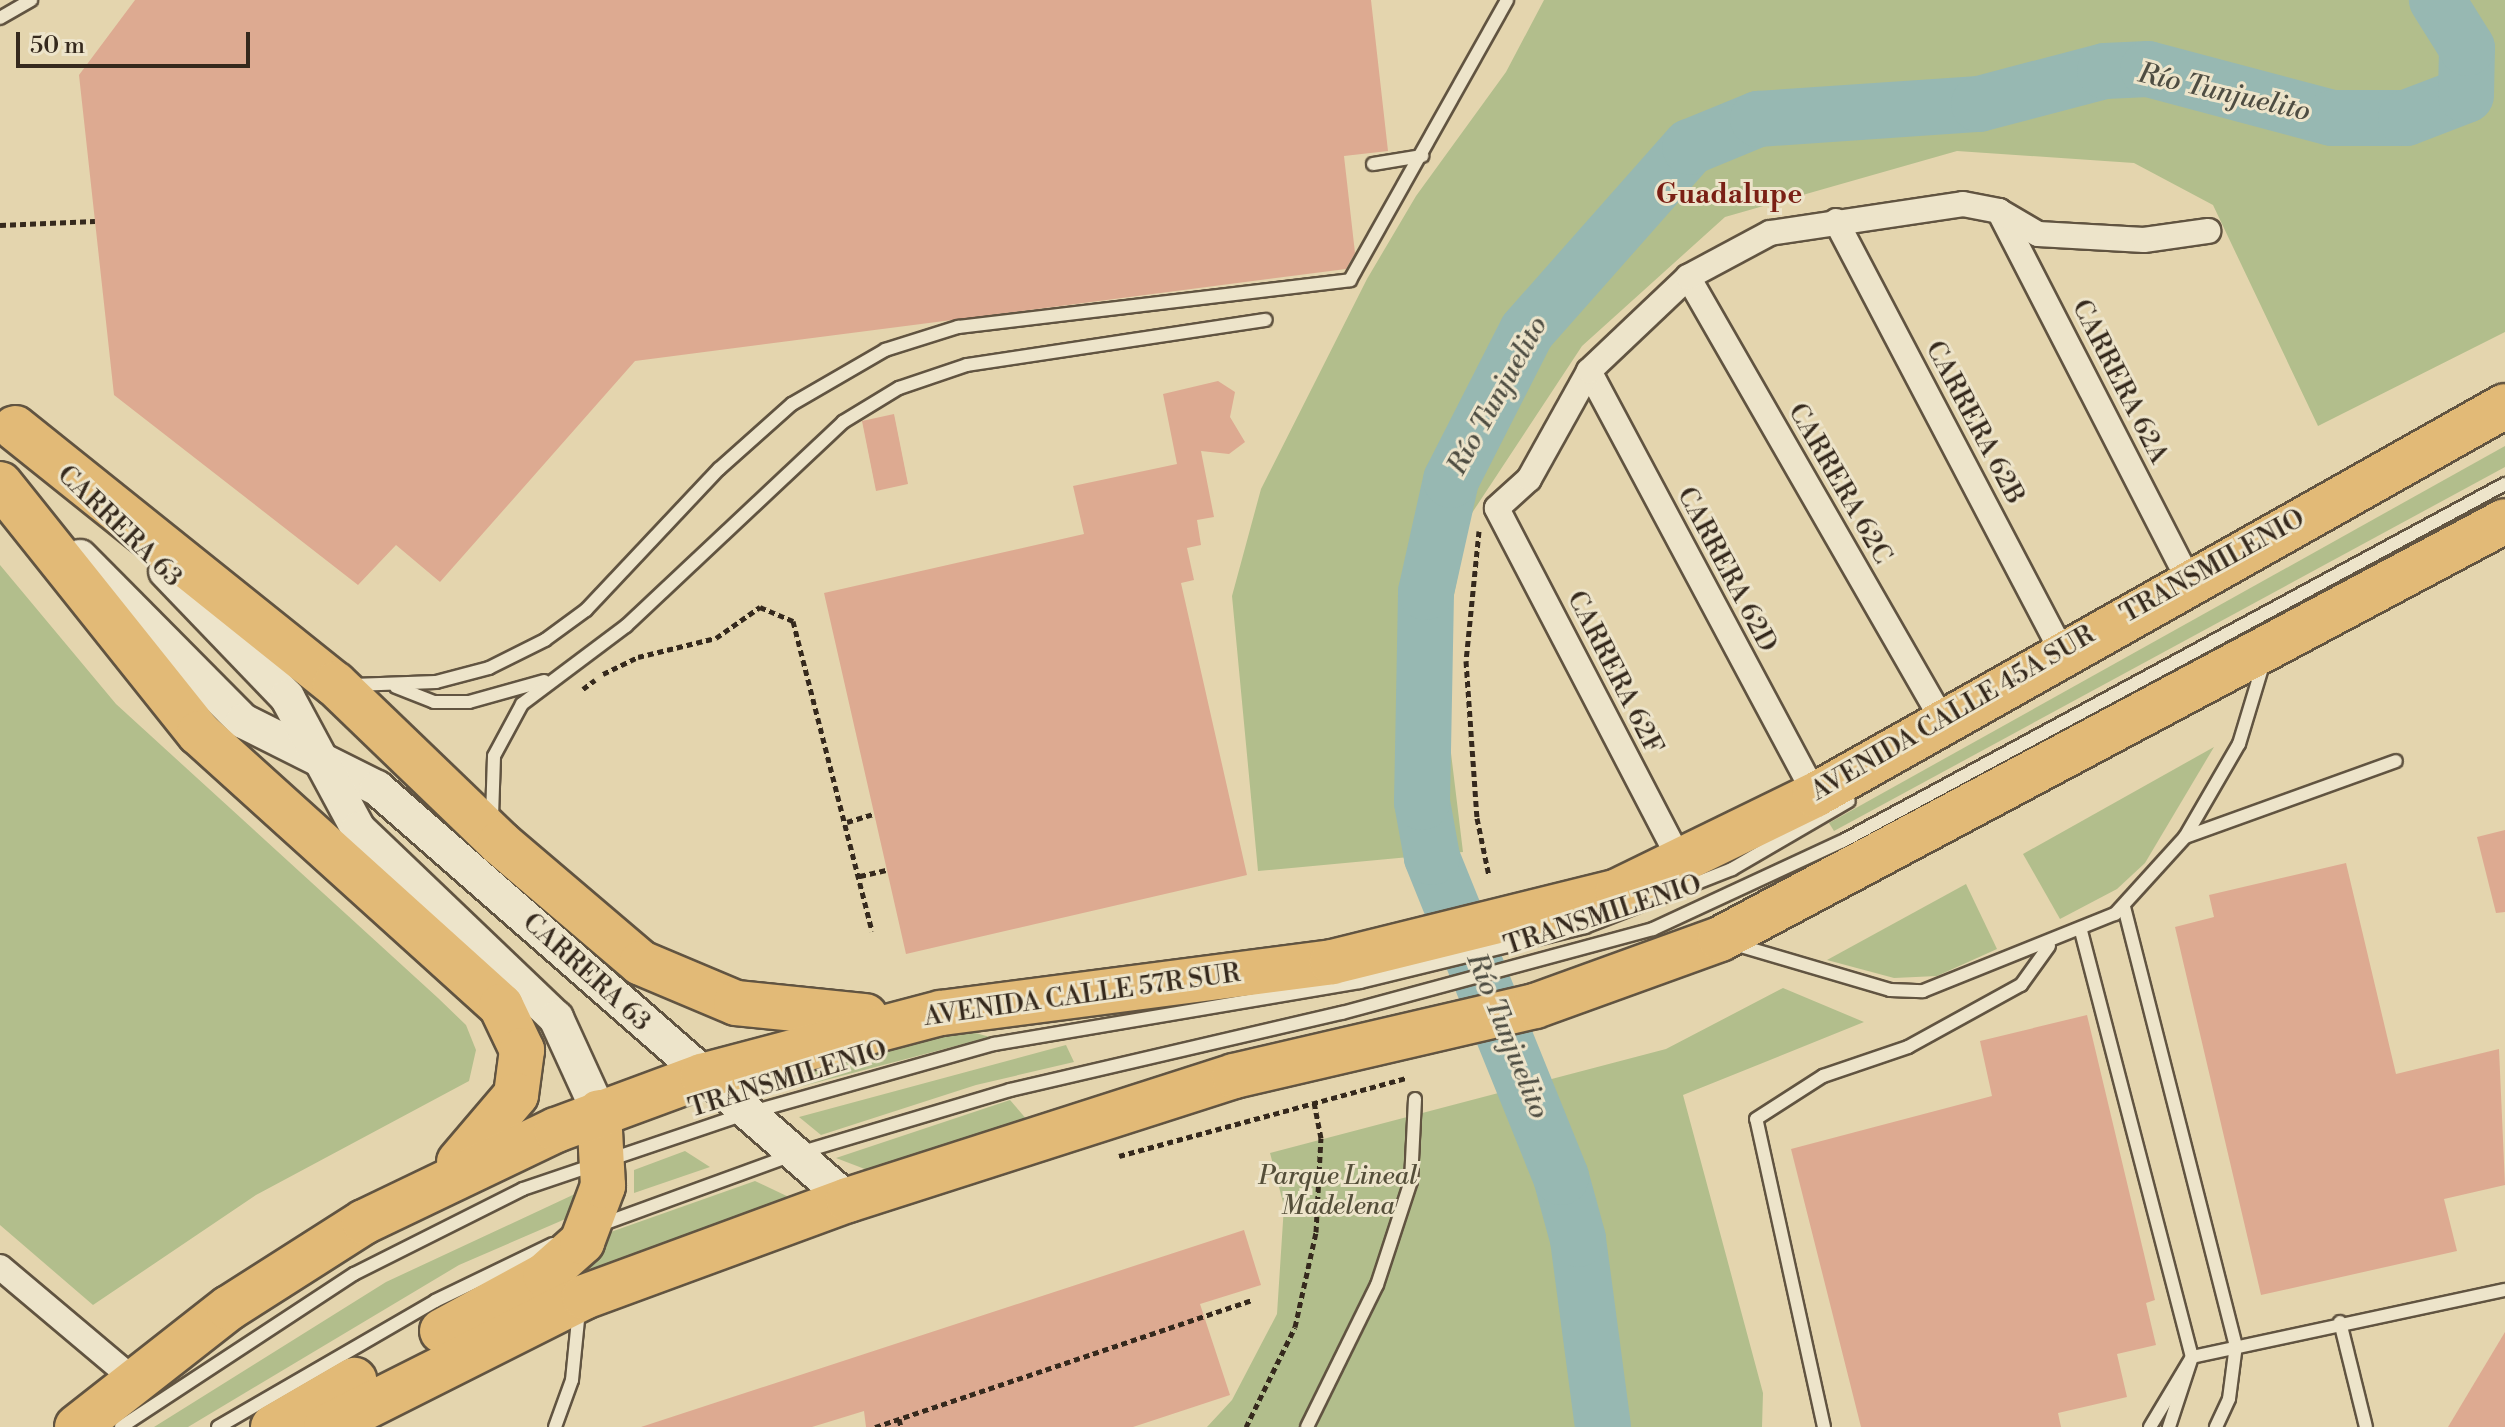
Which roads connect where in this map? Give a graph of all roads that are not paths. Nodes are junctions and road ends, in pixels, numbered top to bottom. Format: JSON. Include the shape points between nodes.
{"nodes":[{"id":1,"x":31,"y":0,"type":"edge"},
{"id":2,"x":1507,"y":0,"type":"edge"},
{"id":3,"x":0,"y":18,"type":"edge"},
{"id":4,"x":1422,"y":156,"type":"junction"},
{"id":5,"x":1373,"y":164,"type":"dead end"},
{"id":6,"x":1999,"y":211,"type":"junction"},
{"id":7,"x":1836,"y":221,"type":"junction"},
{"id":8,"x":2208,"y":231,"type":"dead end"},
{"id":9,"x":1688,"y":277,"type":"junction"},
{"id":10,"x":1266,"y":320,"type":"dead end"},
{"id":11,"x":1589,"y":371,"type":"junction"},
{"id":12,"x":2505,"y":406,"type":"edge"},
{"id":13,"x":7,"y":421,"type":"edge"},
{"id":14,"x":0,"y":481,"type":"edge"},
{"id":15,"x":2505,"y":484,"type":"edge"},
{"id":16,"x":2505,"y":521,"type":"edge"},
{"id":17,"x":2188,"y":578,"type":"junction"},
{"id":18,"x":2268,"y":649,"type":"junction"},
{"id":19,"x":2062,"y":651,"type":"junction"},
{"id":20,"x":569,"y":670,"type":"junction"},
{"id":21,"x":335,"y":684,"type":"junction"},
{"id":22,"x":394,"y":687,"type":"junction"},
{"id":23,"x":1942,"y":719,"type":"junction"},
{"id":24,"x":318,"y":758,"type":"junction"},
{"id":25,"x":2396,"y":761,"type":"dead end"},
{"id":26,"x":1870,"y":789,"type":"dead end"},
{"id":27,"x":1815,"y":795,"type":"junction"},
{"id":28,"x":2185,"y":837,"type":"junction"},
{"id":29,"x":500,"y":843,"type":"junction"},
{"id":30,"x":1682,"y":864,"type":"junction"},
{"id":31,"x":2124,"y":907,"type":"junction"},
{"id":32,"x":2081,"y":931,"type":"junction"},
{"id":33,"x":1515,"y":932,"type":"junction"},
{"id":34,"x":1720,"y":939,"type":"junction"},
{"id":35,"x":2049,"y":946,"type":"junction"},
{"id":36,"x":1379,"y":966,"type":"junction"},
{"id":37,"x":1530,"y":986,"type":"junction"},
{"id":38,"x":931,"y":1016,"type":"junction"},
{"id":39,"x":1409,"y":1037,"type":"junction"},
{"id":40,"x":702,"y":1076,"type":"junction"},
{"id":41,"x":1415,"y":1099,"type":"dead end"},
{"id":42,"x":599,"y":1112,"type":"junction"},
{"id":43,"x":745,"y":1114,"type":"junction"},
{"id":44,"x":792,"y":1155,"type":"junction"},
{"id":45,"x":605,"y":1160,"type":"junction"},
{"id":46,"x":409,"y":1197,"type":"junction"},
{"id":47,"x":848,"y":1200,"type":"junction"},
{"id":48,"x":591,"y":1228,"type":"junction"},
{"id":49,"x":0,"y":1267,"type":"edge"},
{"id":50,"x":2505,"y":1290,"type":"edge"},
{"id":51,"x":579,"y":1299,"type":"junction"},
{"id":52,"x":2340,"y":1322,"type":"junction"},
{"id":53,"x":2236,"y":1345,"type":"junction"},
{"id":54,"x":2192,"y":1357,"type":"junction"},
{"id":55,"x":134,"y":1380,"type":"junction"},
{"id":56,"x":77,"y":1427,"type":"edge"},
{"id":57,"x":121,"y":1427,"type":"edge"},
{"id":58,"x":218,"y":1427,"type":"edge"},
{"id":59,"x":273,"y":1427,"type":"edge"},
{"id":60,"x":326,"y":1427,"type":"edge"},
{"id":61,"x":555,"y":1427,"type":"edge"},
{"id":62,"x":1307,"y":1427,"type":"edge"},
{"id":63,"x":1824,"y":1427,"type":"edge"},
{"id":64,"x":2150,"y":1427,"type":"edge"},
{"id":65,"x":2169,"y":1427,"type":"edge"},
{"id":66,"x":2216,"y":1427,"type":"edge"},
{"id":67,"x":2366,"y":1427,"type":"edge"}],
"edges":[{"from":1,"to":3,"type":"lane"},
{"from":2,"to":4,"type":"lane"},
{"from":4,"to":5,"type":"lane"},
{"from":4,"to":22,"type":"lane","via":[[1350,280],[958,327],[885,350],[792,404],[719,469],[586,610],[545,640],[489,668]]},
{"from":6,"to":7,"type":"street","via":[[1963,204]]},
{"from":6,"to":8,"type":"street","via":[[2038,234],[2085,239]]},
{"from":6,"to":17,"type":"street","name":"CARRERA 62A"},
{"from":7,"to":9,"type":"street","via":[[1770,233]]},
{"from":7,"to":19,"type":"street","name":"CARRERA 62B"},
{"from":9,"to":11,"type":"street"},
{"from":9,"to":23,"type":"street","name":"CARRERA 62C"},
{"from":10,"to":20,"type":"lane","via":[[967,365],[899,388],[792,463],[626,626]]},
{"from":11,"to":27,"type":"street","name":"CARRERA 62D"},
{"from":11,"to":30,"type":"street","name":"CARRERA 62F","via":[[1529,479],[1497,508]]},
{"from":12,"to":17,"type":"highway","name":"AVENIDA CALLE 45A SUR"},
{"from":13,"to":21,"type":"highway"},
{"from":13,"to":24,"type":"street","name":"CARRERA 63","via":[[266,670]]},
{"from":14,"to":24,"type":"street","name":"CARRERA 63","via":[[243,721]]},
{"from":14,"to":46,"type":"highway","via":[[199,733],[479,984],[516,1029],[522,1072],[502,1119]]},
{"from":15,"to":37,"type":"lane","name":"TRANSMILENIO","via":[[1724,900]]},
{"from":16,"to":18,"type":"highway"},
{"from":17,"to":19,"type":"highway","name":"AVENIDA CALLE 45A SUR"},
{"from":18,"to":28,"type":"lane","via":[[2239,744]]},
{"from":18,"to":34,"type":"highway"},
{"from":19,"to":23,"type":"highway","name":"AVENIDA CALLE 45A SUR"},
{"from":20,"to":22,"type":"lane","via":[[469,702],[434,702]]},
{"from":20,"to":29,"type":"lane","via":[[522,704],[494,756],[492,815]]},
{"from":21,"to":22,"type":"lane"},
{"from":21,"to":29,"type":"highway"},
{"from":23,"to":27,"type":"highway","name":"AVENIDA CALLE 45A SUR"},
{"from":24,"to":40,"type":"street","name":"CARRERA 63","via":[[398,805]]},
{"from":24,"to":42,"type":"street","name":"CARRERA 63","via":[[358,829],[556,1018]]},
{"from":25,"to":28,"type":"lane"},
{"from":26,"to":33,"type":"lane","name":"TRANSMILENIO","via":[[1684,890]]},
{"from":27,"to":30,"type":"highway","name":"AVENIDA CALLE 45A SUR"},
{"from":28,"to":31,"type":"lane"},
{"from":29,"to":38,"type":"highway","via":[[641,963],[702,994],[826,1016]]},
{"from":30,"to":33,"type":"highway","name":"AVENIDA CALLE 45A SUR"},
{"from":31,"to":32,"type":"lane"},
{"from":31,"to":53,"type":"lane"},
{"from":32,"to":35,"type":"lane"},
{"from":32,"to":54,"type":"lane"},
{"from":33,"to":36,"type":"highway","name":"AVENIDA CALLE 45A SUR"},
{"from":34,"to":35,"type":"lane","via":[[1890,990],[1923,991]]},
{"from":34,"to":37,"type":"highway"},
{"from":35,"to":63,"type":"lane","via":[[2021,985],[1908,1047],[1823,1076],[1756,1119]]},
{"from":36,"to":38,"type":"highway","name":"AVENIDA CALLE 57R SUR"},
{"from":36,"to":43,"type":"lane","name":"TRANSMILENIO","via":[[1034,1036]]},
{"from":37,"to":39,"type":"highway"},
{"from":38,"to":40,"type":"highway","name":"AVENIDA CALLE 57R SUR"},
{"from":39,"to":44,"type":"lane","via":[[1010,1090]]},
{"from":39,"to":47,"type":"highway","via":[[1113,1111]]},
{"from":40,"to":42,"type":"highway","name":"AVENIDA CALLE 57R SUR"},
{"from":40,"to":43,"type":"street","name":"CARRERA 63"},
{"from":41,"to":62,"type":"lane","via":[[1411,1181],[1387,1255]]},
{"from":42,"to":45,"type":"highway"},
{"from":42,"to":46,"type":"highway","name":"AVENIDA CALLE 57R SUR"},
{"from":43,"to":44,"type":"street","name":"CARRERA 63"},
{"from":43,"to":45,"type":"lane","name":"TRANSMILENIO"},
{"from":44,"to":47,"type":"street","name":"CARRERA 63"},
{"from":44,"to":48,"type":"lane"},
{"from":45,"to":48,"type":"highway"},
{"from":45,"to":57,"type":"lane","name":"TRANSMILENIO","via":[[523,1189],[354,1274]]},
{"from":46,"to":55,"type":"highway","name":"AVENIDA CALLE 57R SUR","via":[[229,1308]]},
{"from":47,"to":51,"type":"highway"},
{"from":48,"to":58,"type":"lane","via":[[435,1301]]},
{"from":48,"to":59,"type":"highway","via":[[545,1275]]},
{"from":49,"to":55,"type":"street"},
{"from":50,"to":52,"type":"lane"},
{"from":51,"to":60,"type":"highway"},
{"from":51,"to":61,"type":"lane","via":[[572,1380]]},
{"from":52,"to":53,"type":"lane"},
{"from":52,"to":67,"type":"lane"},
{"from":53,"to":54,"type":"lane"},
{"from":53,"to":66,"type":"lane","via":[[2229,1399]]},
{"from":54,"to":64,"type":"lane"},
{"from":54,"to":65,"type":"lane"},
{"from":55,"to":56,"type":"highway","name":"AVENIDA CALLE 57R SUR"}]}
